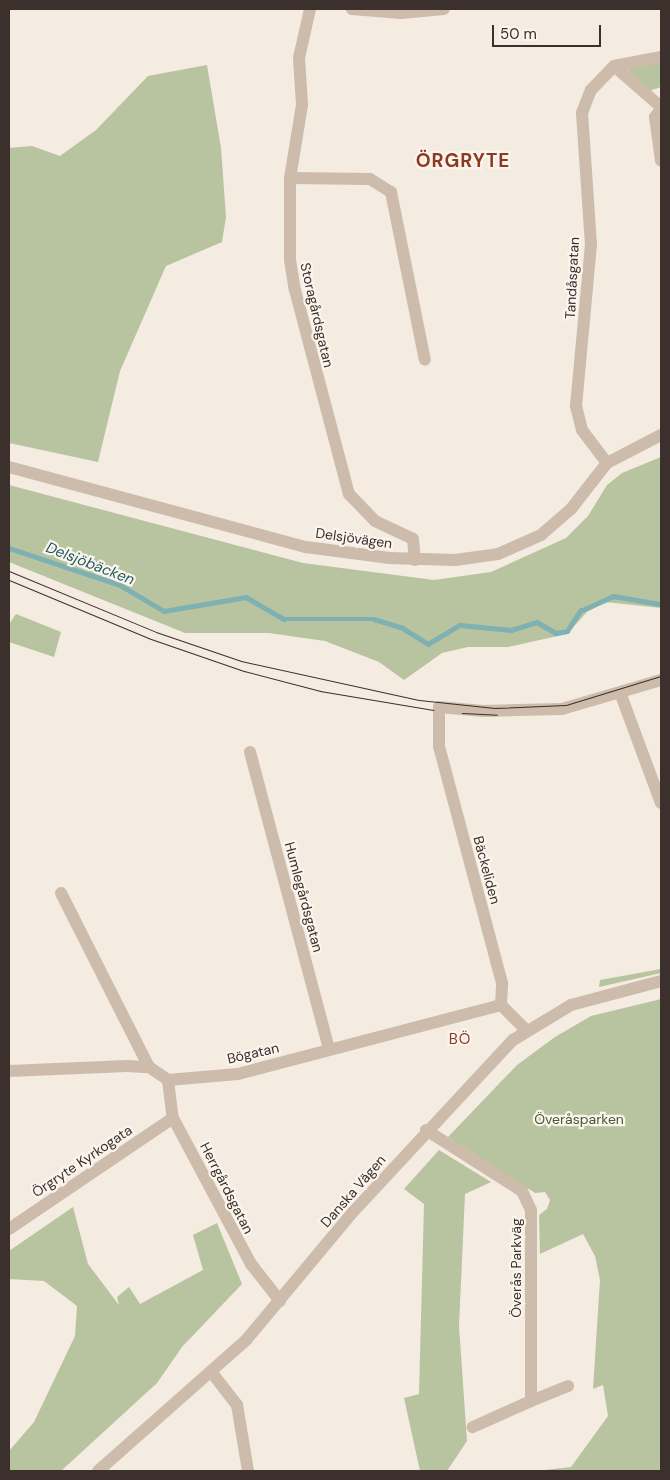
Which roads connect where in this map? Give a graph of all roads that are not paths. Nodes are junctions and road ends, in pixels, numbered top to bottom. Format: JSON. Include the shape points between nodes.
{"nodes":[{"id":1,"x":310,"y":9,"type":"edge"},
{"id":2,"x":352,"y":9,"type":"edge"},
{"id":3,"x":444,"y":9,"type":"edge"},
{"id":4,"x":661,"y":57,"type":"edge"},
{"id":5,"x":614,"y":66,"type":"junction"},
{"id":6,"x":661,"y":108,"type":"edge"},
{"id":7,"x":661,"y":160,"type":"edge"},
{"id":8,"x":290,"y":178,"type":"junction"},
{"id":9,"x":425,"y":360,"type":"dead end"},
{"id":10,"x":661,"y":435,"type":"edge"},
{"id":11,"x":607,"y":463,"type":"junction"},
{"id":12,"x":9,"y":467,"type":"edge"},
{"id":13,"x":415,"y":560,"type":"junction"},
{"id":14,"x":661,"y":680,"type":"edge"},
{"id":15,"x":621,"y":695,"type":"junction"},
{"id":16,"x":250,"y":752,"type":"dead end"},
{"id":17,"x":661,"y":803,"type":"edge"},
{"id":18,"x":61,"y":893,"type":"dead end"},
{"id":19,"x":661,"y":981,"type":"edge"},
{"id":20,"x":501,"y":1005,"type":"junction"},
{"id":21,"x":527,"y":1031,"type":"junction"},
{"id":22,"x":329,"y":1049,"type":"junction"},
{"id":23,"x":149,"y":1067,"type":"junction"},
{"id":24,"x":9,"y":1071,"type":"edge"},
{"id":25,"x":168,"y":1080,"type":"junction"},
{"id":26,"x":173,"y":1118,"type":"junction"},
{"id":27,"x":426,"y":1130,"type":"junction"},
{"id":28,"x":9,"y":1229,"type":"edge"},
{"id":29,"x":280,"y":1301,"type":"junction"},
{"id":30,"x":212,"y":1373,"type":"junction"},
{"id":31,"x":568,"y":1386,"type":"dead end"},
{"id":32,"x":531,"y":1401,"type":"junction"},
{"id":33,"x":473,"y":1427,"type":"dead end"},
{"id":34,"x":98,"y":1471,"type":"edge"},
{"id":35,"x":248,"y":1471,"type":"edge"}],
"edges":[{"from":1,"to":8,"type":"street","name":"Storagårdsgatan","via":[[299,58],[302,105]]},
{"from":2,"to":3,"type":"street","via":[[401,13]]},
{"from":4,"to":5,"type":"street"},
{"from":5,"to":6,"type":"street"},
{"from":5,"to":11,"type":"street","name":"Tandåsgatan","via":[[591,90],[581,120],[591,245],[576,406],[582,430]]},
{"from":6,"to":7,"type":"street","via":[[655,117]]},
{"from":8,"to":9,"type":"street","via":[[370,179],[391,192]]},
{"from":8,"to":13,"type":"street","name":"Storagårdsgatan","via":[[290,260],[294,290],[346,484],[364,513],[413,539]]},
{"from":10,"to":11,"type":"street","name":"Delsjövägen"},
{"from":11,"to":13,"type":"street","name":"Delsjövägen","via":[[562,518],[527,543],[478,558]]},
{"from":12,"to":13,"type":"street","name":"Delsjövägen","via":[[287,542]]},
{"from":14,"to":15,"type":"street"},
{"from":15,"to":17,"type":"street"},
{"from":15,"to":20,"type":"street","name":"Bäckeliden","via":[[526,712],[439,707],[439,746],[502,982]]},
{"from":16,"to":22,"type":"street","name":"Humlegårdsgatan"},
{"from":18,"to":23,"type":"street"},
{"from":19,"to":21,"type":"street","name":"Danska Vägen","via":[[571,1005]]},
{"from":20,"to":21,"type":"street"},
{"from":20,"to":22,"type":"street","name":"Bögatan"},
{"from":21,"to":27,"type":"street","name":"Danska Vägen","via":[[486,1066]]},
{"from":22,"to":25,"type":"street","name":"Bögatan","via":[[238,1074]]},
{"from":23,"to":24,"type":"street"},
{"from":23,"to":25,"type":"street"},
{"from":25,"to":26,"type":"street","name":"Herrgårdsgatan"},
{"from":26,"to":28,"type":"street","name":"Örgryte Kyrkogata"},
{"from":26,"to":29,"type":"street","name":"Herrgårdsgatan","via":[[251,1264]]},
{"from":27,"to":29,"type":"street","name":"Danska Vägen"},
{"from":27,"to":32,"type":"street","name":"Överås Parkväg","via":[[522,1191],[528,1200]]},
{"from":29,"to":30,"type":"street","name":"Danska Vägen"},
{"from":30,"to":34,"type":"street","name":"Danska Vägen"},
{"from":30,"to":35,"type":"street","via":[[237,1404]]},
{"from":31,"to":32,"type":"street"},
{"from":32,"to":33,"type":"street"}]}
